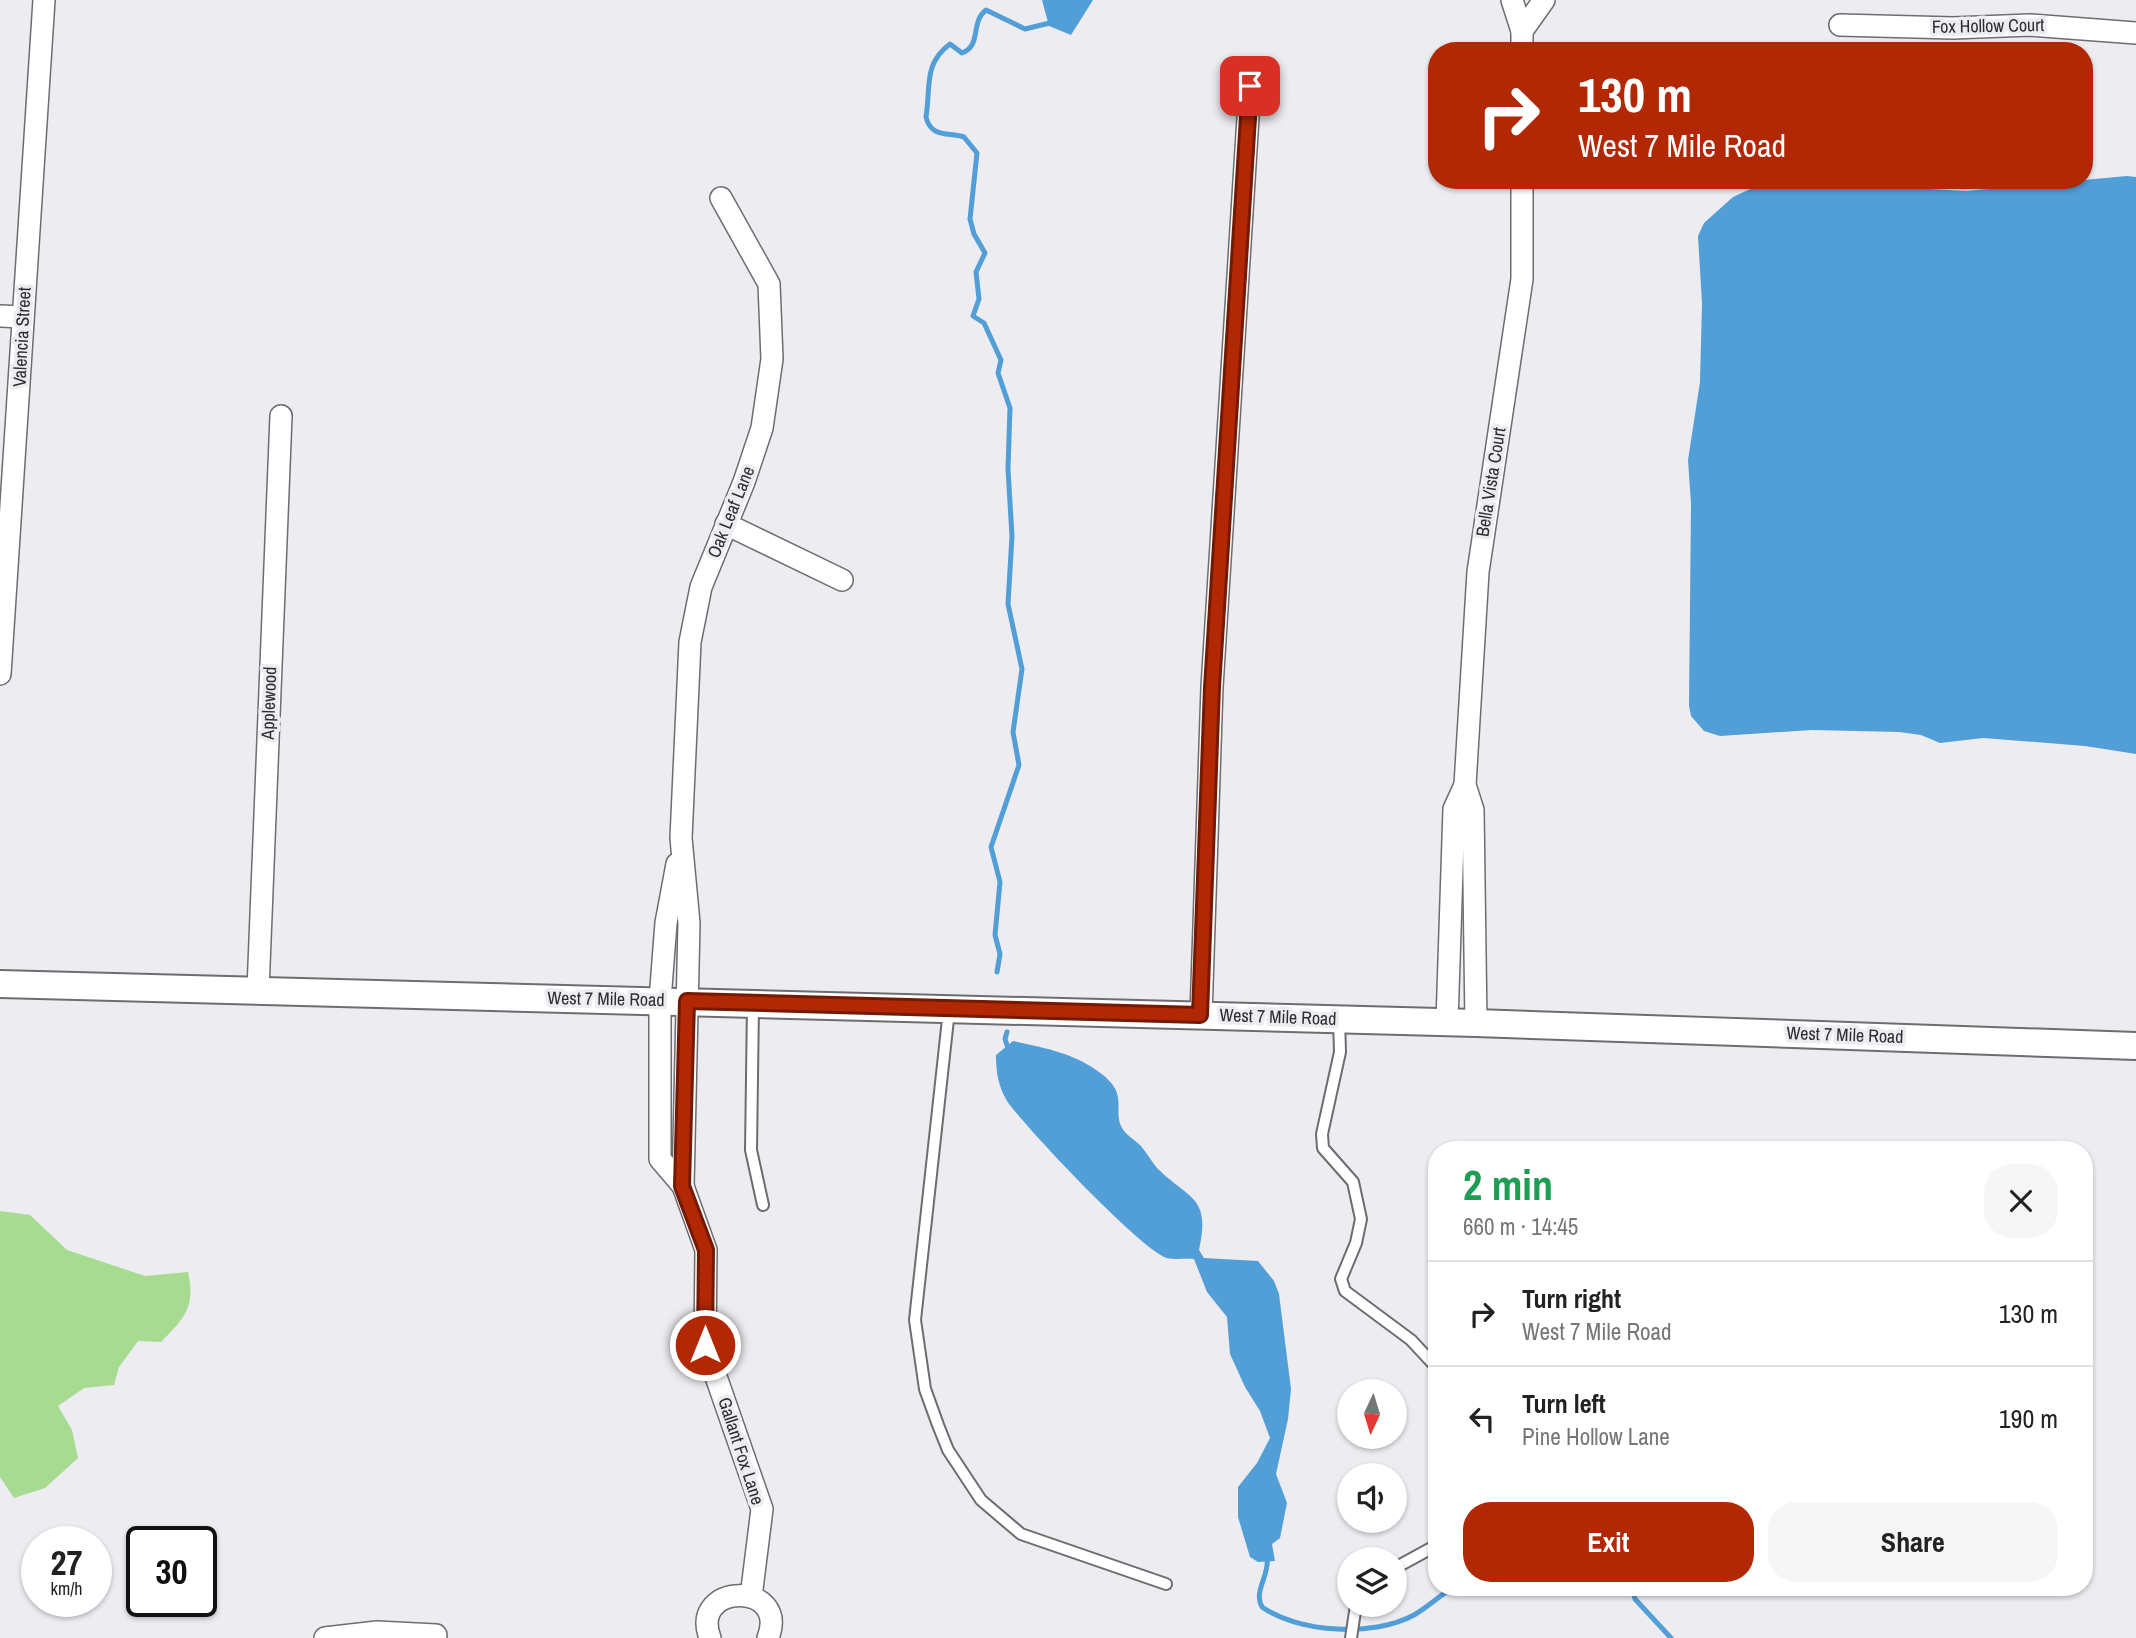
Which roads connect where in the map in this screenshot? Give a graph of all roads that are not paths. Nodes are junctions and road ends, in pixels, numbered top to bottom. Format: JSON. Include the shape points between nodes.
{"nodes":[{"id":1,"x":44,"y":0,"type":"edge"},
{"id":2,"x":1512,"y":0,"type":"edge"},
{"id":3,"x":1544,"y":0,"type":"edge"},
{"id":4,"x":1840,"y":25,"type":"dead end"},
{"id":5,"x":2136,"y":33,"type":"edge"},
{"id":6,"x":1522,"y":41,"type":"edge"},
{"id":7,"x":1250,"y":86,"type":"dead end"},
{"id":8,"x":1522,"y":189,"type":"edge"},
{"id":9,"x":721,"y":198,"type":"dead end"},
{"id":10,"x":0,"y":316,"type":"edge"},
{"id":11,"x":23,"y":317,"type":"junction"},
{"id":12,"x":281,"y":416,"type":"dead end"},
{"id":13,"x":726,"y":524,"type":"junction"},
{"id":14,"x":842,"y":580,"type":"dead end"},
{"id":15,"x":0,"y":674,"type":"edge"},
{"id":16,"x":1465,"y":785,"type":"junction"},
{"id":17,"x":681,"y":838,"type":"junction"},
{"id":18,"x":1451,"y":901,"type":"junction"},
{"id":19,"x":1474,"y":901,"type":"junction"},
{"id":20,"x":0,"y":984,"type":"edge"},
{"id":21,"x":258,"y":990,"type":"junction"},
{"id":22,"x":660,"y":1000,"type":"junction"},
{"id":23,"x":687,"y":1001,"type":"junction"},
{"id":24,"x":753,"y":1002,"type":"junction"},
{"id":25,"x":950,"y":1008,"type":"junction"},
{"id":26,"x":1200,"y":1015,"type":"junction"},
{"id":27,"x":1339,"y":1019,"type":"junction"},
{"id":28,"x":1447,"y":1022,"type":"junction"},
{"id":29,"x":1476,"y":1023,"type":"junction"},
{"id":30,"x":2136,"y":1046,"type":"edge"},
{"id":31,"x":682,"y":1186,"type":"junction"},
{"id":32,"x":763,"y":1205,"type":"dead end"},
{"id":33,"x":1428,"y":1359,"type":"edge"},
{"id":34,"x":1428,"y":1550,"type":"edge"},
{"id":35,"x":1407,"y":1561,"type":"edge"},
{"id":36,"x":1166,"y":1584,"type":"dead end"},
{"id":37,"x":751,"y":1597,"type":"junction"},
{"id":38,"x":1352,"y":1617,"type":"edge"},
{"id":39,"x":436,"y":1635,"type":"dead end"},
{"id":40,"x":1351,"y":1637,"type":"edge"},
{"id":41,"x":325,"y":1638,"type":"edge"},
{"id":42,"x":710,"y":1638,"type":"edge"},
{"id":43,"x":768,"y":1638,"type":"edge"}],
"edges":[{"from":1,"to":11,"type":"street","name":"Valencia Street"},
{"from":2,"to":6,"type":"street"},
{"from":3,"to":6,"type":"street"},
{"from":4,"to":5,"type":"street","name":"Fox Hollow Court","via":[[2030,25]]},
{"from":7,"to":26,"type":"street","via":[[1212,687]]},
{"from":8,"to":16,"type":"street","name":"Bella Vista Court","via":[[1522,279],[1478,572]]},
{"from":9,"to":13,"type":"street","name":"Oak Leaf Lane","via":[[769,285],[772,321],[770,384],[762,428]]},
{"from":10,"to":11,"type":"street"},
{"from":11,"to":15,"type":"street","name":"Valencia Street"},
{"from":12,"to":21,"type":"street","name":"Applewood"},
{"from":13,"to":14,"type":"street"},
{"from":13,"to":17,"type":"street","name":"Oak Leaf Lane","via":[[701,587],[690,642]]},
{"from":16,"to":18,"type":"street","name":"Bella Vista Court","via":[[1454,809]]},
{"from":16,"to":19,"type":"street","name":"Bella Vista Court","via":[[1473,810]]},
{"from":17,"to":22,"type":"street","name":"Oak Leaf Lane","via":[[666,923]]},
{"from":17,"to":23,"type":"street","name":"Oak Leaf Lane","via":[[690,923]]},
{"from":18,"to":19,"type":"street"},
{"from":18,"to":28,"type":"street","name":"Bella Vista Court"},
{"from":19,"to":29,"type":"street","name":"Bella Vista Court"},
{"from":20,"to":21,"type":"street","name":"West 7 Mile Road"},
{"from":21,"to":22,"type":"street","name":"West 7 Mile Road"},
{"from":22,"to":23,"type":"street","name":"West 7 Mile Road"},
{"from":22,"to":31,"type":"street","name":"Gallant Fox Lane","via":[[660,1159]]},
{"from":23,"to":24,"type":"street","name":"West 7 Mile Road"},
{"from":23,"to":31,"type":"street","name":"Gallant Fox Lane"},
{"from":24,"to":25,"type":"street","name":"West 7 Mile Road"},
{"from":24,"to":32,"type":"lane","via":[[751,1150]]},
{"from":25,"to":26,"type":"street","name":"West 7 Mile Road"},
{"from":25,"to":36,"type":"lane","via":[[915,1320],[925,1389],[937,1426],[981,1500],[1021,1534]]},
{"from":26,"to":27,"type":"street","name":"West 7 Mile Road"},
{"from":27,"to":28,"type":"street","name":"West 7 Mile Road"},
{"from":27,"to":33,"type":"lane","via":[[1340,1052],[1323,1148],[1353,1182],[1361,1219],[1341,1279],[1345,1291]]},
{"from":28,"to":29,"type":"street","name":"West 7 Mile Road"},
{"from":29,"to":30,"type":"street","name":"West 7 Mile Road"},
{"from":31,"to":37,"type":"street","name":"Gallant Fox Lane","via":[[706,1250],[705,1345],[762,1509]]},
{"from":34,"to":35,"type":"lane"},
{"from":37,"to":42,"type":"street","via":[[732,1595],[715,1605],[708,1623]]},
{"from":37,"to":43,"type":"street","via":[[767,1611],[771,1622]]},
{"from":38,"to":40,"type":"lane"},
{"from":39,"to":41,"type":"street","via":[[377,1632]]}]}
